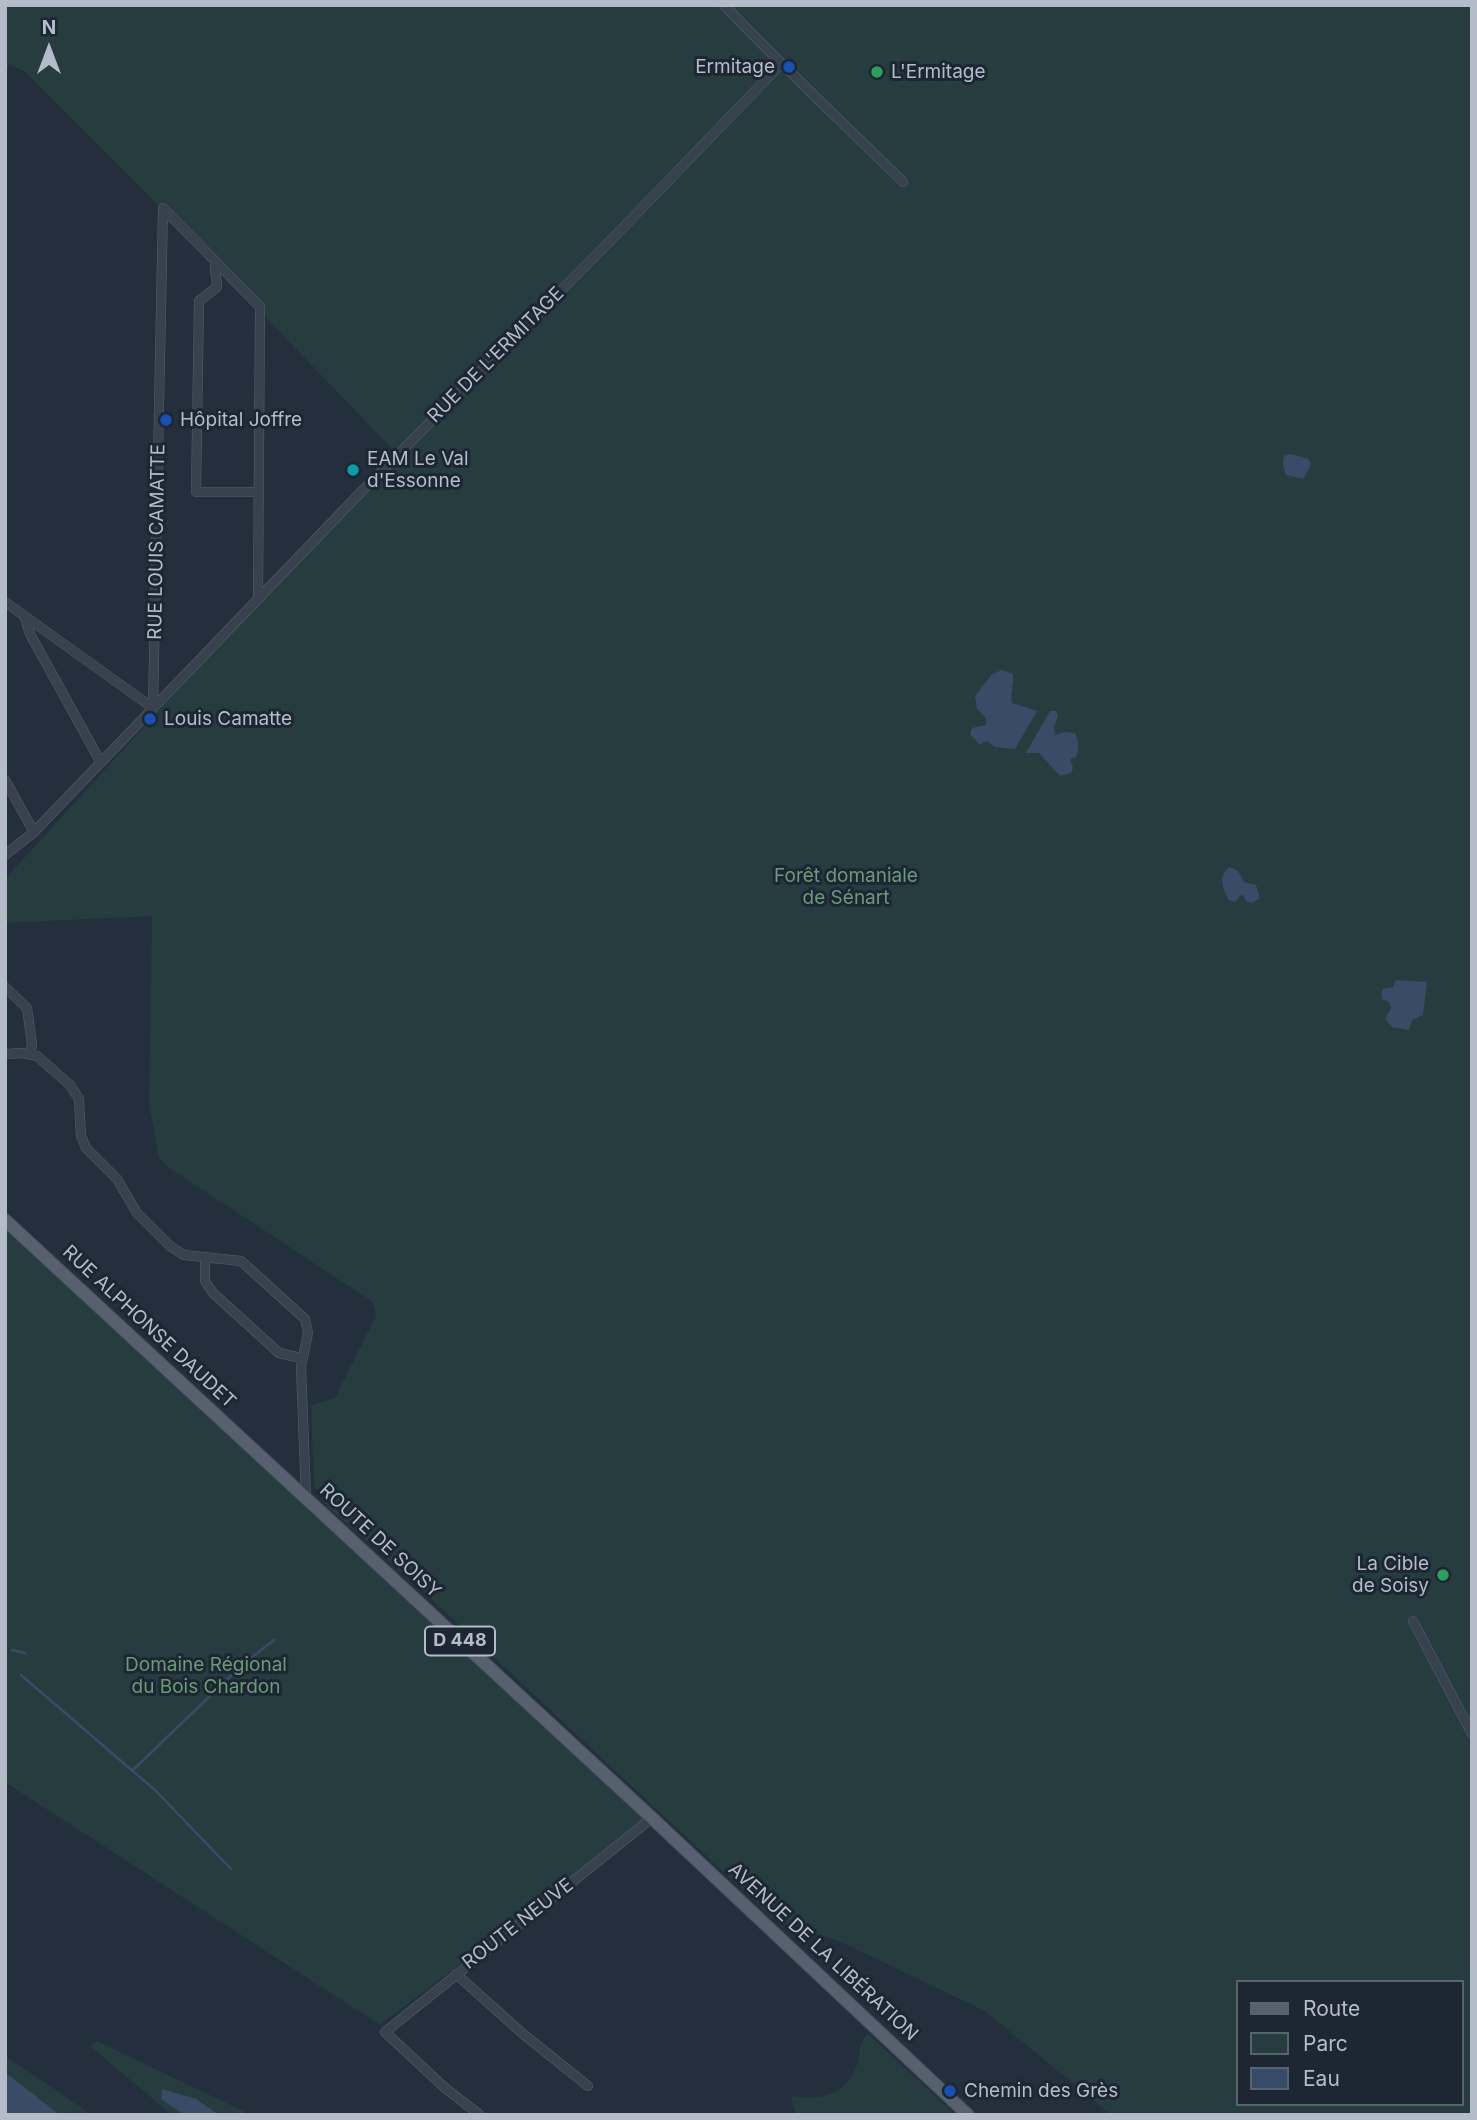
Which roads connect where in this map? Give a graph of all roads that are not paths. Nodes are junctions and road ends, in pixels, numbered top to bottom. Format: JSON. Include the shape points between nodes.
{"nodes":[{"id":1,"x":724,"y":5,"type":"edge"},
{"id":2,"x":781,"y":64,"type":"junction"},
{"id":3,"x":903,"y":182,"type":"dead end"},
{"id":4,"x":215,"y":263,"type":"junction"},
{"id":5,"x":258,"y":492,"type":"junction"},
{"id":6,"x":258,"y":599,"type":"junction"},
{"id":7,"x":5,"y":602,"type":"edge"},
{"id":8,"x":25,"y":617,"type":"junction"},
{"id":9,"x":153,"y":708,"type":"junction"},
{"id":10,"x":100,"y":761,"type":"junction"},
{"id":11,"x":5,"y":780,"type":"edge"},
{"id":12,"x":34,"y":832,"type":"junction"},
{"id":13,"x":5,"y":855,"type":"edge"},
{"id":14,"x":5,"y":987,"type":"edge"},
{"id":15,"x":5,"y":1054,"type":"edge"},
{"id":16,"x":30,"y":1054,"type":"junction"},
{"id":17,"x":5,"y":1220,"type":"edge"},
{"id":18,"x":205,"y":1258,"type":"junction"},
{"id":19,"x":301,"y":1358,"type":"junction"},
{"id":20,"x":267,"y":1462,"type":"joint"},
{"id":21,"x":306,"y":1498,"type":"junction"},
{"id":22,"x":1413,"y":1621,"type":"dead end"},
{"id":23,"x":1472,"y":1734,"type":"edge"},
{"id":24,"x":652,"y":1818,"type":"junction"},
{"id":25,"x":456,"y":1974,"type":"junction"},
{"id":26,"x":588,"y":2086,"type":"dead end"},
{"id":27,"x":480,"y":2115,"type":"edge"},
{"id":28,"x":968,"y":2115,"type":"edge"}],
"edges":[{"from":1,"to":2,"type":"street"},
{"from":2,"to":3,"type":"street"},
{"from":2,"to":6,"type":"street","name":"RUE DE L'ERMITAGE"},
{"from":4,"to":5,"type":"street","via":[[260,307]]},
{"from":4,"to":5,"type":"street","via":[[216,287],[199,301],[196,492]]},
{"from":4,"to":9,"type":"street","name":"RUE LOUIS CAMATTE","via":[[163,208]]},
{"from":5,"to":6,"type":"street"},
{"from":6,"to":9,"type":"street","name":"RUE DE L'ERMITAGE"},
{"from":7,"to":8,"type":"street"},
{"from":8,"to":9,"type":"street"},
{"from":8,"to":10,"type":"street"},
{"from":9,"to":10,"type":"street","name":"RUE DE L'ERMITAGE"},
{"from":10,"to":12,"type":"street","name":"RUE DE L'ERMITAGE"},
{"from":11,"to":12,"type":"street"},
{"from":12,"to":13,"type":"street","name":"RUE DE L'ERMITAGE"},
{"from":14,"to":16,"type":"street","via":[[27,1008]]},
{"from":15,"to":16,"type":"street"},
{"from":16,"to":18,"type":"street","via":[[43,1060],[76,1092],[82,1141],[117,1179],[137,1213],[176,1251]]},
{"from":17,"to":20,"type":"main road","name":"RUE ALPHONSE DAUDET","number":"D 448"},
{"from":18,"to":19,"type":"street","via":[[205,1281],[213,1293],[278,1353]]},
{"from":18,"to":19,"type":"street","via":[[241,1261],[304,1319],[308,1333]]},
{"from":19,"to":21,"type":"street"},
{"from":20,"to":21,"type":"main road","name":"ROUTE DE SOISY","number":"D 448"},
{"from":21,"to":24,"type":"main road","name":"ROUTE DE SOISY","number":"D 448"},
{"from":22,"to":23,"type":"street"},
{"from":24,"to":25,"type":"street","name":"ROUTE NEUVE"},
{"from":24,"to":28,"type":"main road","name":"AVENUE DE LA LIBÉRATION","number":"D 448"},
{"from":25,"to":26,"type":"street"},
{"from":25,"to":27,"type":"street","name":"ROUTE NEUVE","via":[[385,2032]]}]}
